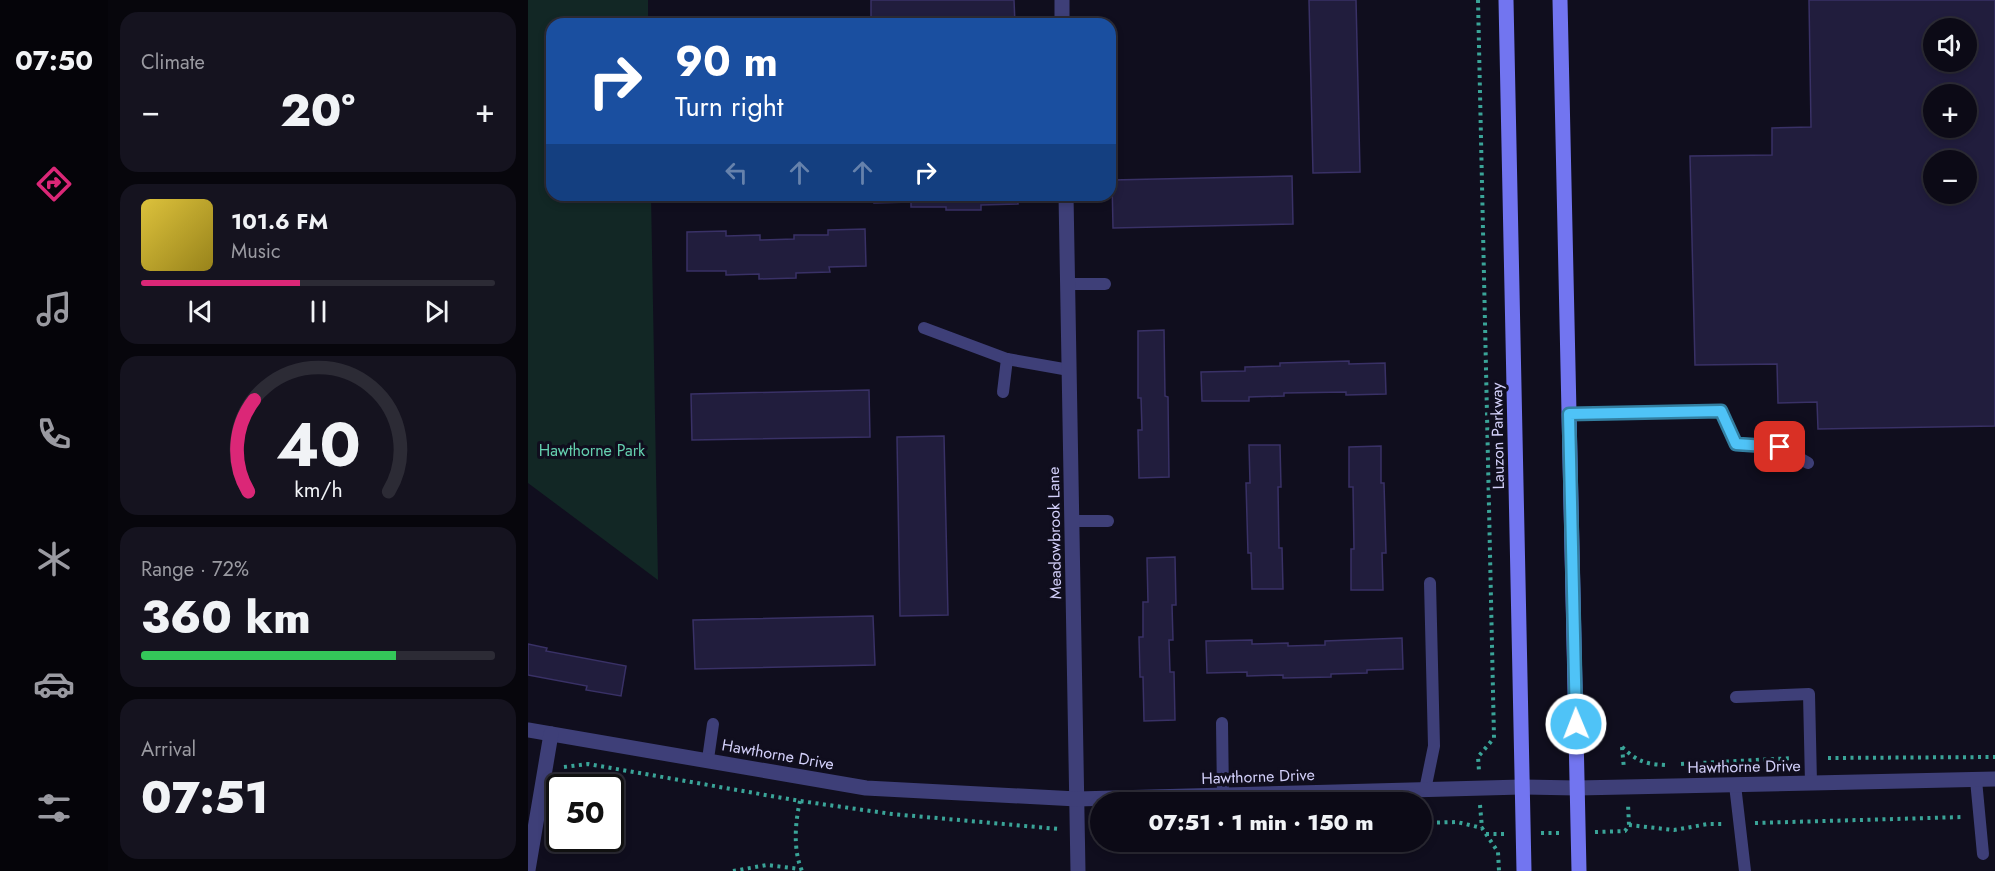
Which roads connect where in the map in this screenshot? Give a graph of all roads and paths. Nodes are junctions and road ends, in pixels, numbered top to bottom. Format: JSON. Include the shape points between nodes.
{"nodes":[{"id":1,"x":1062,"y":0,"type":"edge"},
{"id":2,"x":1478,"y":0,"type":"edge"},
{"id":3,"x":1506,"y":0,"type":"edge"},
{"id":4,"x":1560,"y":0,"type":"edge"},
{"id":5,"x":1062,"y":18,"type":"edge"},
{"id":6,"x":1066,"y":201,"type":"edge"},
{"id":7,"x":1067,"y":284,"type":"junction"},
{"id":8,"x":1105,"y":284,"type":"dead end"},
{"id":9,"x":924,"y":327,"type":"dead end"},
{"id":10,"x":1007,"y":359,"type":"junction"},
{"id":11,"x":1069,"y":370,"type":"junction"},
{"id":12,"x":1003,"y":392,"type":"dead end"},
{"id":13,"x":1569,"y":414,"type":"junction"},
{"id":14,"x":1808,"y":462,"type":"dead end"},
{"id":15,"x":1072,"y":521,"type":"junction"},
{"id":16,"x":1108,"y":521,"type":"dead end"},
{"id":17,"x":1430,"y":583,"type":"dead end"},
{"id":18,"x":1736,"y":697,"type":"dead end"},
{"id":19,"x":1222,"y":723,"type":"dead end"},
{"id":20,"x":713,"y":724,"type":"dead end"},
{"id":21,"x":528,"y":730,"type":"edge"},
{"id":22,"x":551,"y":734,"type":"junction"},
{"id":23,"x":1622,"y":747,"type":"dead end"},
{"id":24,"x":1478,"y":756,"type":"dead end"},
{"id":25,"x":1786,"y":758,"type":"dead end"},
{"id":26,"x":1829,"y":758,"type":"dead end"},
{"id":27,"x":1995,"y":758,"type":"edge"},
{"id":28,"x":708,"y":759,"type":"junction"},
{"id":29,"x":1995,"y":779,"type":"edge"},
{"id":30,"x":1976,"y":780,"type":"junction"},
{"id":31,"x":1811,"y":783,"type":"junction"},
{"id":32,"x":1735,"y":785,"type":"junction"},
{"id":33,"x":1522,"y":787,"type":"junction"},
{"id":34,"x":1577,"y":788,"type":"junction"},
{"id":35,"x":1425,"y":789,"type":"junction"},
{"id":36,"x":1223,"y":792,"type":"edge"},
{"id":37,"x":1324,"y":792,"type":"edge"},
{"id":38,"x":1077,"y":799,"type":"junction"},
{"id":39,"x":1090,"y":799,"type":"edge"},
{"id":40,"x":800,"y":801,"type":"dead end"},
{"id":41,"x":1979,"y":817,"type":"junction"},
{"id":42,"x":1432,"y":823,"type":"edge"},
{"id":43,"x":1740,"y":823,"type":"junction"},
{"id":44,"x":1578,"y":832,"type":"junction"},
{"id":45,"x":1523,"y":833,"type":"junction"},
{"id":46,"x":1486,"y":834,"type":"junction"},
{"id":47,"x":1983,"y":854,"type":"dead end"},
{"id":48,"x":528,"y":865,"type":"edge"},
{"id":49,"x":801,"y":870,"type":"edge"},
{"id":50,"x":733,"y":871,"type":"edge"},
{"id":51,"x":1078,"y":871,"type":"edge"},
{"id":52,"x":1499,"y":871,"type":"edge"},
{"id":53,"x":1524,"y":871,"type":"edge"},
{"id":54,"x":1578,"y":871,"type":"edge"},
{"id":55,"x":1745,"y":871,"type":"edge"}],
"edges":[{"from":1,"to":5,"type":"street"},
{"from":2,"to":24,"type":"path","via":[[1494,738]]},
{"from":3,"to":33,"type":"main road","name":"Lauzon Parkway"},
{"from":4,"to":13,"type":"main road"},
{"from":6,"to":7,"type":"street","name":"Meadowbrook Lane"},
{"from":7,"to":8,"type":"lane"},
{"from":7,"to":11,"type":"street","name":"Meadowbrook Lane"},
{"from":9,"to":10,"type":"lane"},
{"from":10,"to":11,"type":"lane"},
{"from":10,"to":12,"type":"lane"},
{"from":11,"to":15,"type":"street","name":"Meadowbrook Lane"},
{"from":13,"to":14,"type":"lane","via":[[1721,411],[1736,444],[1780,447]]},
{"from":13,"to":34,"type":"main road"},
{"from":15,"to":16,"type":"lane"},
{"from":15,"to":38,"type":"street","name":"Meadowbrook Lane"},
{"from":17,"to":35,"type":"lane","via":[[1434,746]]},
{"from":18,"to":31,"type":"lane","via":[[1809,694]]},
{"from":19,"to":36,"type":"lane"},
{"from":20,"to":28,"type":"lane"},
{"from":21,"to":22,"type":"street","name":"Hawthorne Drive"},
{"from":22,"to":28,"type":"street","name":"Hawthorne Drive"},
{"from":22,"to":48,"type":"street"},
{"from":23,"to":25,"type":"path","via":[[1635,759],[1650,765]]},
{"from":26,"to":27,"type":"path"},
{"from":28,"to":38,"type":"street","name":"Hawthorne Drive","via":[[866,788]]},
{"from":29,"to":30,"type":"street","name":"Hawthorne Drive"},
{"from":30,"to":31,"type":"street","name":"Hawthorne Drive"},
{"from":30,"to":41,"type":"lane"},
{"from":31,"to":32,"type":"street","name":"Hawthorne Drive"},
{"from":32,"to":34,"type":"street","name":"Hawthorne Drive"},
{"from":32,"to":43,"type":"lane"},
{"from":33,"to":34,"type":"street","name":"Hawthorne Drive"},
{"from":33,"to":35,"type":"street","name":"Hawthorne Drive"},
{"from":33,"to":45,"type":"main road","name":"Lauzon Parkway"},
{"from":34,"to":44,"type":"main road"},
{"from":35,"to":37,"type":"street","name":"Hawthorne Drive"},
{"from":38,"to":39,"type":"street","name":"Hawthorne Drive"},
{"from":38,"to":51,"type":"street","name":"Meadowbrook Lane"},
{"from":40,"to":49,"type":"path","via":[[796,835]]},
{"from":41,"to":43,"type":"path"},
{"from":41,"to":47,"type":"lane"},
{"from":42,"to":46,"type":"path","via":[[1457,822],[1482,828]]},
{"from":43,"to":44,"type":"path","via":[[1674,830],[1629,825],[1625,831]]},
{"from":43,"to":55,"type":"lane"},
{"from":44,"to":45,"type":"path"},
{"from":44,"to":54,"type":"main road"},
{"from":45,"to":46,"type":"path"},
{"from":45,"to":53,"type":"main road","name":"Lauzon Parkway"},
{"from":46,"to":52,"type":"path","via":[[1498,852]]},
{"from":49,"to":50,"type":"path","via":[[767,866]]}]}
